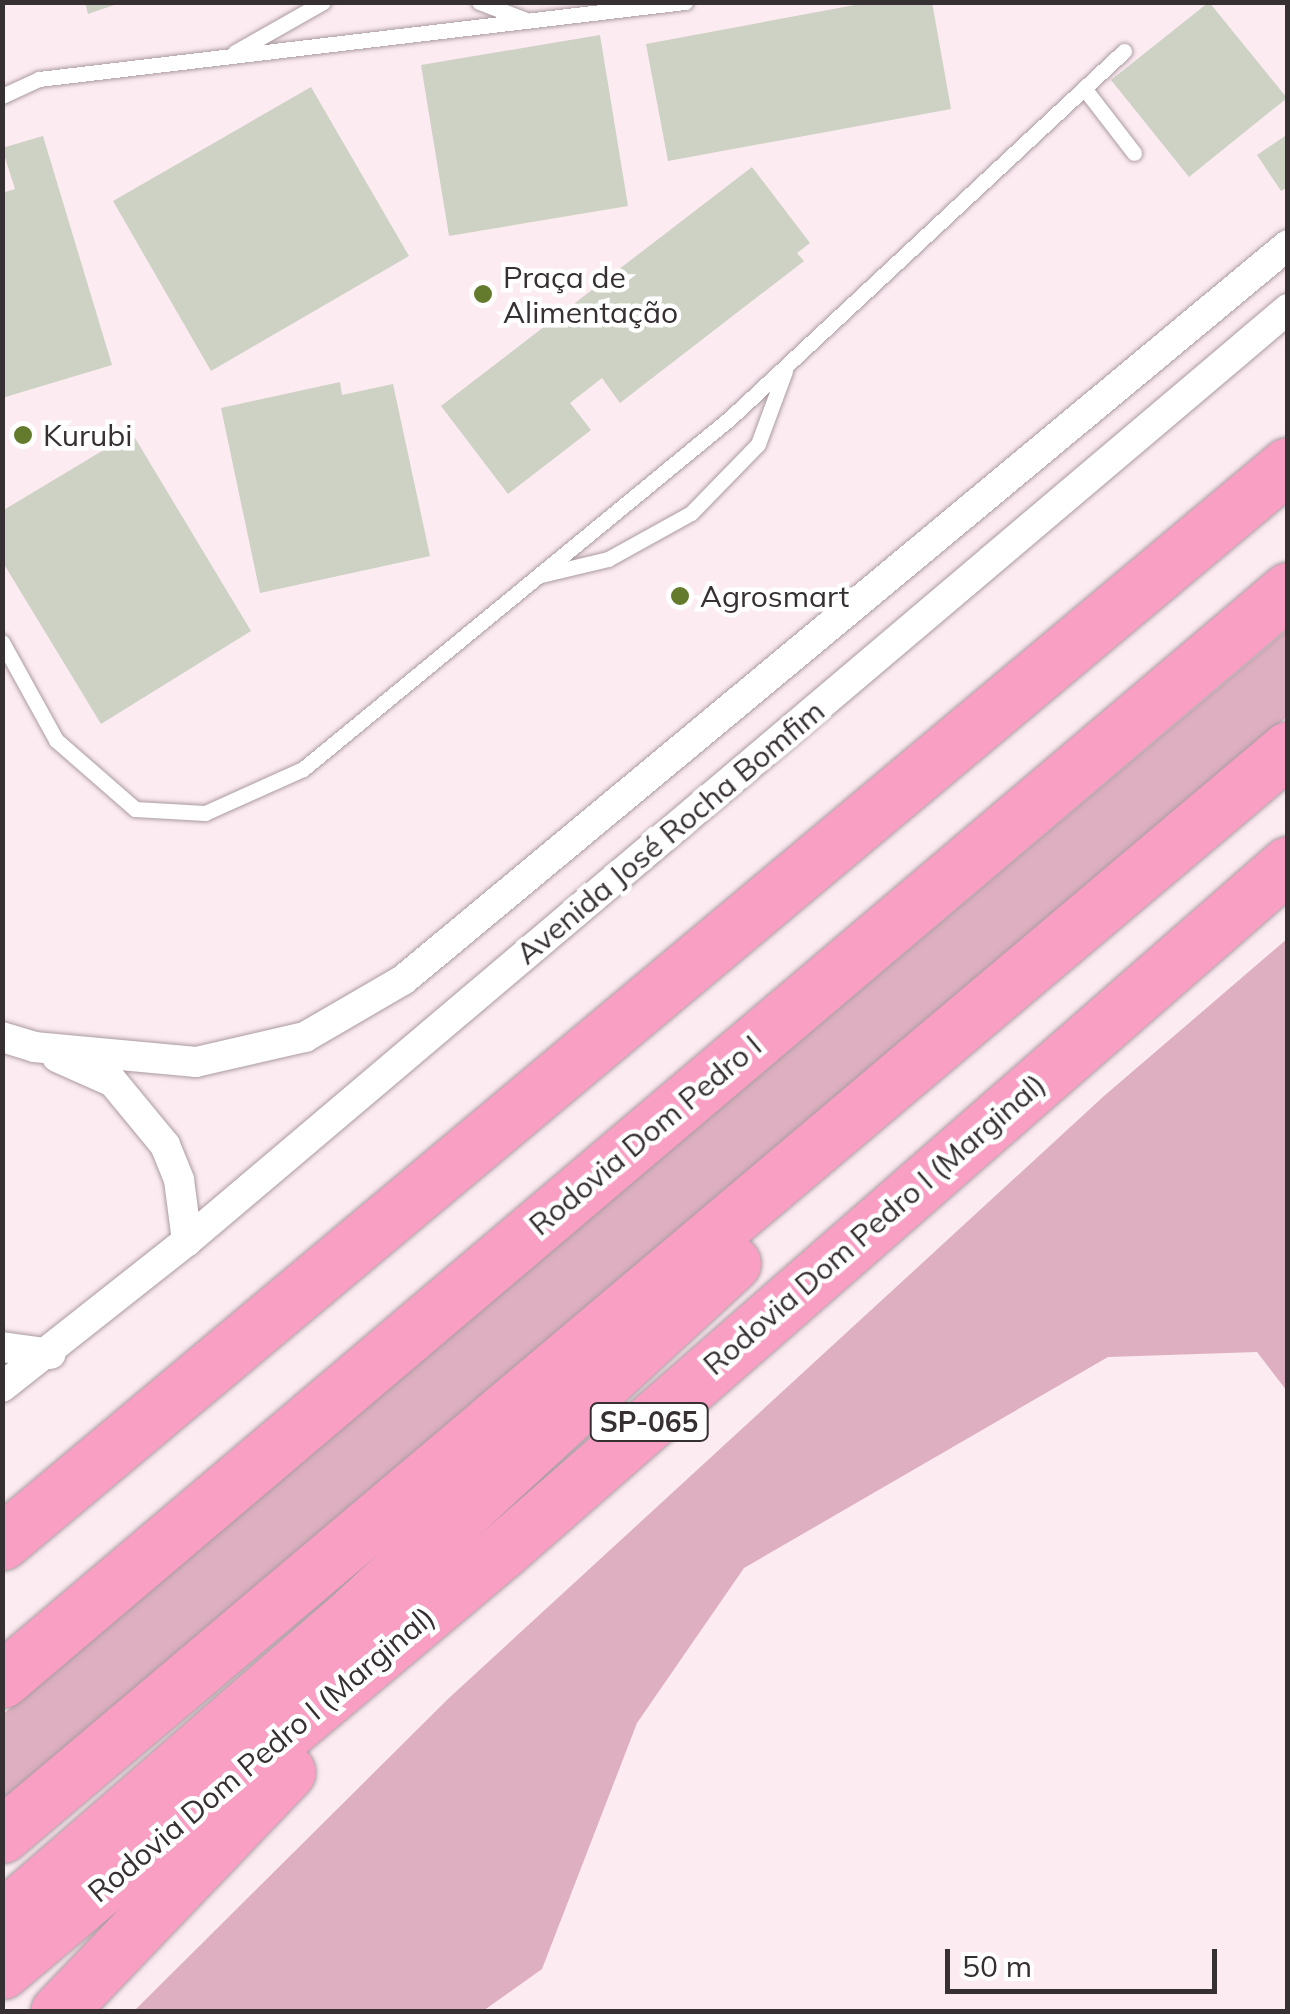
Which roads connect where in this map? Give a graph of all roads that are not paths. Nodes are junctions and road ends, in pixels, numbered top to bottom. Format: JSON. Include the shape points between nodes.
{"nodes":[{"id":1,"x":322,"y":2,"type":"edge"},
{"id":2,"x":479,"y":2,"type":"edge"},
{"id":3,"x":685,"y":2,"type":"edge"},
{"id":4,"x":530,"y":21,"type":"junction"},
{"id":5,"x":1124,"y":51,"type":"dead end"},
{"id":6,"x":229,"y":56,"type":"junction"},
{"id":7,"x":1084,"y":88,"type":"junction"},
{"id":8,"x":2,"y":96,"type":"edge"},
{"id":9,"x":1134,"y":153,"type":"dead end"},
{"id":10,"x":1288,"y":245,"type":"edge"},
{"id":11,"x":1288,"y":309,"type":"edge"},
{"id":12,"x":788,"y":365,"type":"junction"},
{"id":13,"x":1288,"y":465,"type":"edge"},
{"id":14,"x":538,"y":576,"type":"junction"},
{"id":15,"x":1288,"y":590,"type":"edge"},
{"id":16,"x":2,"y":642,"type":"edge"},
{"id":17,"x":1288,"y":749,"type":"edge"},
{"id":18,"x":1288,"y":864,"type":"edge"},
{"id":19,"x":994,"y":996,"type":"junction"},
{"id":20,"x":2,"y":1037,"type":"edge"},
{"id":21,"x":34,"y":1047,"type":"junction"},
{"id":22,"x":187,"y":1241,"type":"junction"},
{"id":23,"x":2,"y":1347,"type":"edge"},
{"id":24,"x":51,"y":1354,"type":"junction"},
{"id":25,"x":2,"y":1387,"type":"edge"},
{"id":26,"x":167,"y":1404,"type":"junction"},
{"id":27,"x":2,"y":1523,"type":"edge"},
{"id":28,"x":2,"y":1542,"type":"edge"},
{"id":29,"x":502,"y":1551,"type":"junction"},
{"id":30,"x":2,"y":1680,"type":"edge"},
{"id":31,"x":2,"y":1835,"type":"edge"},
{"id":32,"x":2,"y":1919,"type":"edge"},
{"id":33,"x":2,"y":1971,"type":"edge"},
{"id":34,"x":58,"y":2012,"type":"edge"}],
"edges":[{"from":1,"to":6,"type":"lane"},
{"from":2,"to":4,"type":"lane"},
{"from":3,"to":4,"type":"lane"},
{"from":4,"to":6,"type":"lane"},
{"from":5,"to":7,"type":"lane"},
{"from":6,"to":8,"type":"lane","via":[[39,79]]},
{"from":7,"to":9,"type":"lane"},
{"from":7,"to":12,"type":"lane"},
{"from":10,"to":21,"type":"street","name":"Avenida José Rocha Bomfim","via":[[403,980],[306,1037],[257,1052],[196,1062]]},
{"from":11,"to":22,"type":"street","name":"Avenida José Rocha Bomfim"},
{"from":12,"to":14,"type":"lane"},
{"from":12,"to":14,"type":"lane","via":[[758,444],[691,512],[608,559]]},
{"from":13,"to":26,"type":"highway"},
{"from":14,"to":16,"type":"lane","via":[[303,769],[205,812],[136,809],[56,740]]},
{"from":15,"to":30,"type":"highway","name":"Rodovia Dom Pedro I"},
{"from":17,"to":19,"type":"highway"},
{"from":18,"to":29,"type":"highway","name":"Rodovia Dom Pedro I (Marginal)","number":"SP-065"},
{"from":19,"to":31,"type":"highway"},
{"from":19,"to":32,"type":"highway","via":[[852,1153],[358,1609]]},
{"from":20,"to":21,"type":"street","name":"Avenida José Rocha Bomfim"},
{"from":21,"to":22,"type":"street","via":[[112,1082],[138,1109],[166,1145],[179,1180]]},
{"from":22,"to":24,"type":"street","name":"Avenida José Rocha Bomfim"},
{"from":23,"to":24,"type":"street"},
{"from":24,"to":25,"type":"street","name":"Avenida José Rocha Bomfim"},
{"from":26,"to":27,"type":"highway"},
{"from":26,"to":28,"type":"highway"},
{"from":29,"to":33,"type":"highway","name":"Rodovia Dom Pedro I (Marginal)","number":"SP-065"},
{"from":29,"to":34,"type":"highway"}]}
